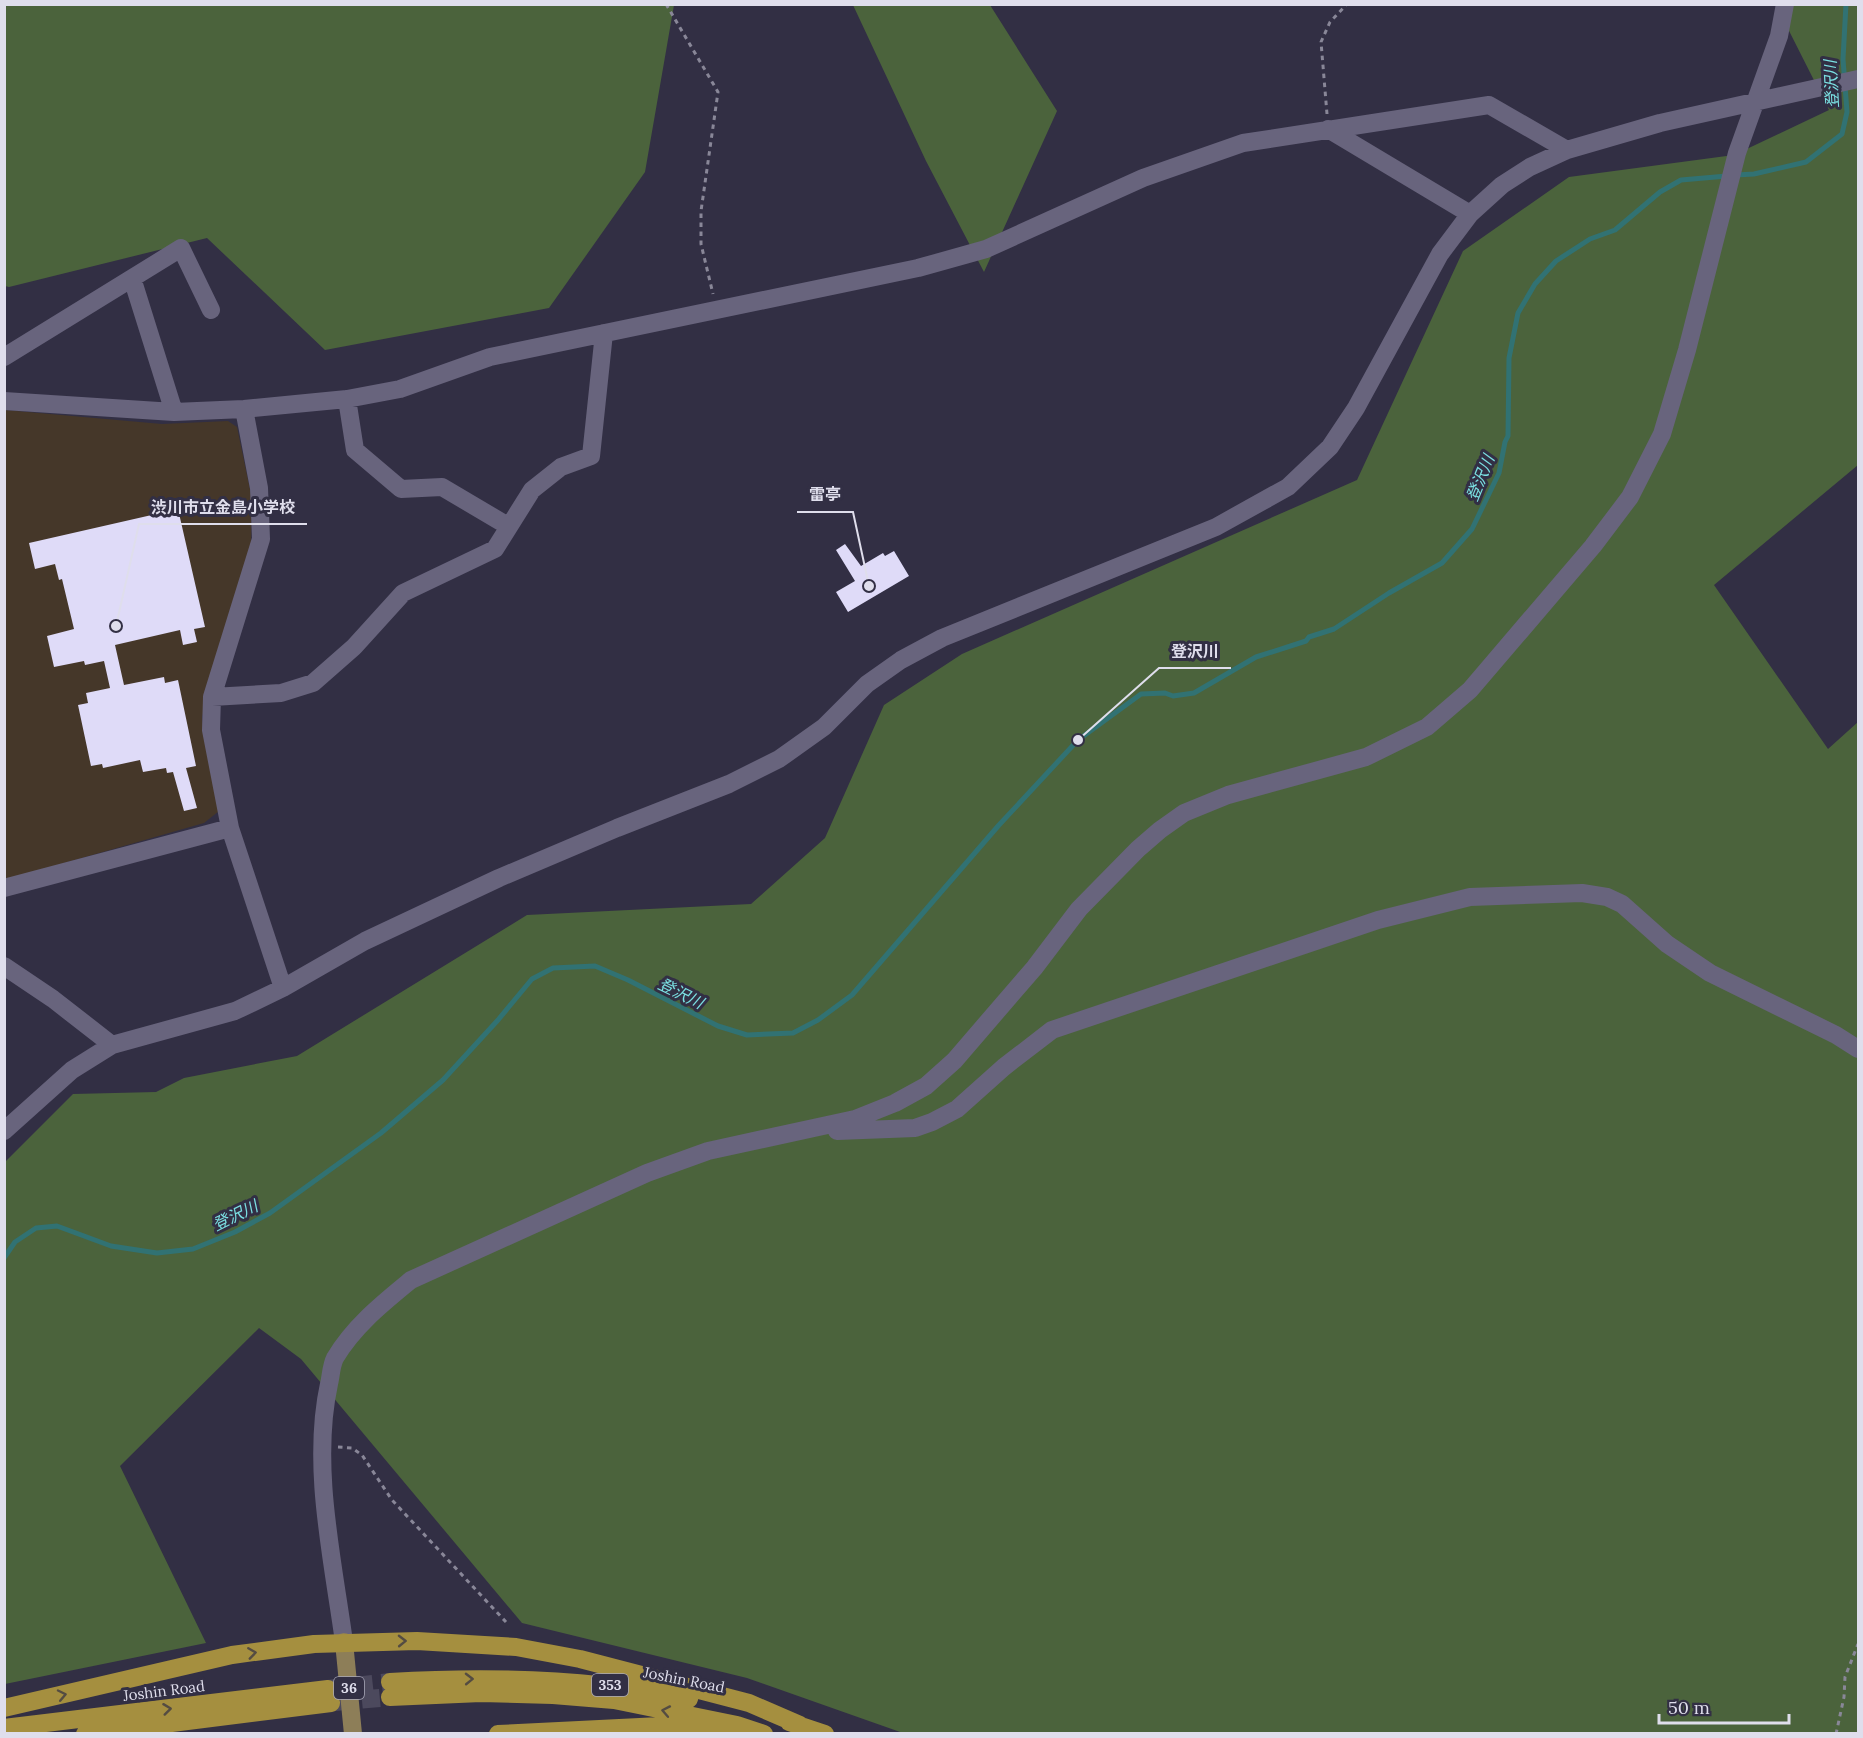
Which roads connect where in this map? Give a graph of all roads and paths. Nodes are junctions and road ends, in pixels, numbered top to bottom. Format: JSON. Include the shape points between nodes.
{"nodes":[{"id":1,"x":666,"y":4,"type":"edge"},
{"id":2,"x":1347,"y":4,"type":"edge"},
{"id":3,"x":1785,"y":4,"type":"edge"},
{"id":4,"x":1858,"y":79,"type":"edge"},
{"id":5,"x":1753,"y":103,"type":"junction"},
{"id":6,"x":1328,"y":129,"type":"junction"},
{"id":7,"x":1567,"y":150,"type":"junction"},
{"id":8,"x":1470,"y":214,"type":"junction"},
{"id":9,"x":132,"y":278,"type":"junction"},
{"id":10,"x":212,"y":310,"type":"dead end"},
{"id":11,"x":717,"y":310,"type":"junction"},
{"id":12,"x":604,"y":333,"type":"junction"},
{"id":13,"x":4,"y":357,"type":"edge"},
{"id":14,"x":347,"y":399,"type":"junction"},
{"id":15,"x":4,"y":401,"type":"edge"},
{"id":16,"x":244,"y":409,"type":"junction"},
{"id":17,"x":174,"y":412,"type":"junction"},
{"id":18,"x":508,"y":526,"type":"junction"},
{"id":19,"x":212,"y":697,"type":"junction"},
{"id":20,"x":230,"y":828,"type":"junction"},
{"id":21,"x":4,"y":888,"type":"edge"},
{"id":22,"x":4,"y":966,"type":"edge"},
{"id":23,"x":283,"y":988,"type":"junction"},
{"id":24,"x":112,"y":1045,"type":"junction"},
{"id":25,"x":1858,"y":1049,"type":"edge"},
{"id":26,"x":4,"y":1131,"type":"edge"},
{"id":27,"x":801,"y":1131,"type":"junction"},
{"id":28,"x":321,"y":1446,"type":"junction"},
{"id":29,"x":506,"y":1622,"type":"dead end"},
{"id":30,"x":344,"y":1642,"type":"junction"},
{"id":31,"x":1858,"y":1644,"type":"edge"},
{"id":32,"x":4,"y":1708,"type":"edge"},
{"id":33,"x":800,"y":1725,"type":"junction"},
{"id":34,"x":4,"y":1728,"type":"edge"},
{"id":35,"x":85,"y":1734,"type":"edge"},
{"id":36,"x":353,"y":1734,"type":"edge"},
{"id":37,"x":498,"y":1734,"type":"edge"},
{"id":38,"x":728,"y":1734,"type":"edge"},
{"id":39,"x":764,"y":1734,"type":"edge"},
{"id":40,"x":825,"y":1734,"type":"edge"},
{"id":41,"x":1836,"y":1734,"type":"edge"}],
"edges":[{"from":1,"to":11,"type":"path","via":[[718,92],[700,211],[700,244]]},
{"from":2,"to":6,"type":"path","via":[[1330,22],[1321,42]]},
{"from":3,"to":5,"type":"street","via":[[1779,36]]},
{"from":4,"to":5,"type":"street"},
{"from":5,"to":7,"type":"street","via":[[1660,123]]},
{"from":5,"to":27,"type":"street","via":[[1662,434],[1630,497],[1470,690],[1427,727],[1366,758],[1228,795],[1184,813],[1138,849],[1079,909],[1035,967],[954,1060],[926,1086],[855,1119]]},
{"from":6,"to":7,"type":"street","via":[[1489,105]]},
{"from":6,"to":8,"type":"street"},
{"from":6,"to":11,"type":"street","via":[[1243,143],[1143,177],[986,249],[918,268]]},
{"from":7,"to":8,"type":"street","via":[[1502,185]]},
{"from":8,"to":23,"type":"street","via":[[1440,254],[1356,408],[1330,447],[1288,487],[1216,527],[942,638],[867,684],[824,727],[779,759],[365,940]]},
{"from":9,"to":10,"type":"street","via":[[181,248]]},
{"from":9,"to":13,"type":"street"},
{"from":9,"to":17,"type":"street"},
{"from":11,"to":12,"type":"street"},
{"from":12,"to":14,"type":"street","via":[[490,357],[400,389]]},
{"from":12,"to":18,"type":"street","via":[[591,456],[561,467],[532,490]]},
{"from":14,"to":16,"type":"street"},
{"from":14,"to":18,"type":"street","via":[[356,450],[401,489],[442,487]]},
{"from":15,"to":17,"type":"street"},
{"from":16,"to":17,"type":"street"},
{"from":16,"to":19,"type":"street","via":[[259,488],[261,539]]},
{"from":18,"to":19,"type":"street","via":[[495,549],[403,593],[354,647],[313,683],[281,693]]},
{"from":19,"to":20,"type":"street","via":[[211,730]]},
{"from":20,"to":21,"type":"street"},
{"from":20,"to":23,"type":"street"},
{"from":22,"to":24,"type":"street"},
{"from":23,"to":24,"type":"street","via":[[236,1011]]},
{"from":24,"to":26,"type":"street","via":[[72,1070]]},
{"from":25,"to":27,"type":"street","via":[[1710,973],[1667,944],[1622,904],[1607,897],[1582,893],[1470,897],[1378,920],[1052,1030],[957,1110],[915,1128]]},
{"from":27,"to":28,"type":"street","via":[[708,1151],[647,1173],[411,1280],[358,1326],[334,1360]]},
{"from":28,"to":29,"type":"path","via":[[352,1448],[362,1455],[392,1500]]},
{"from":28,"to":30,"type":"street","via":[[322,1482]]},
{"from":32,"to":30,"type":"highway","one_way":true,"via":[[232,1655]]},
{"from":30,"to":33,"type":"highway","one_way":true,"via":[[417,1641],[516,1647],[580,1659],[739,1701]]},
{"from":30,"to":36,"type":"main road","number":"36"},
{"from":31,"to":41,"type":"path","via":[[1845,1677]]},
{"from":39,"to":33,"type":"highway","name":"Joshin Road","number":"353","one_way":true,"via":[[614,1700],[390,1689],[492,1678],[624,1686],[751,1711]]},
{"from":33,"to":40,"type":"highway","name":"Joshin Road","number":"353"},
{"from":34,"to":35,"type":"highway","name":"Joshin Road","one_way":true,"via":[[330,1696]]},
{"from":37,"to":38,"type":"highway","via":[[660,1726]]}]}
